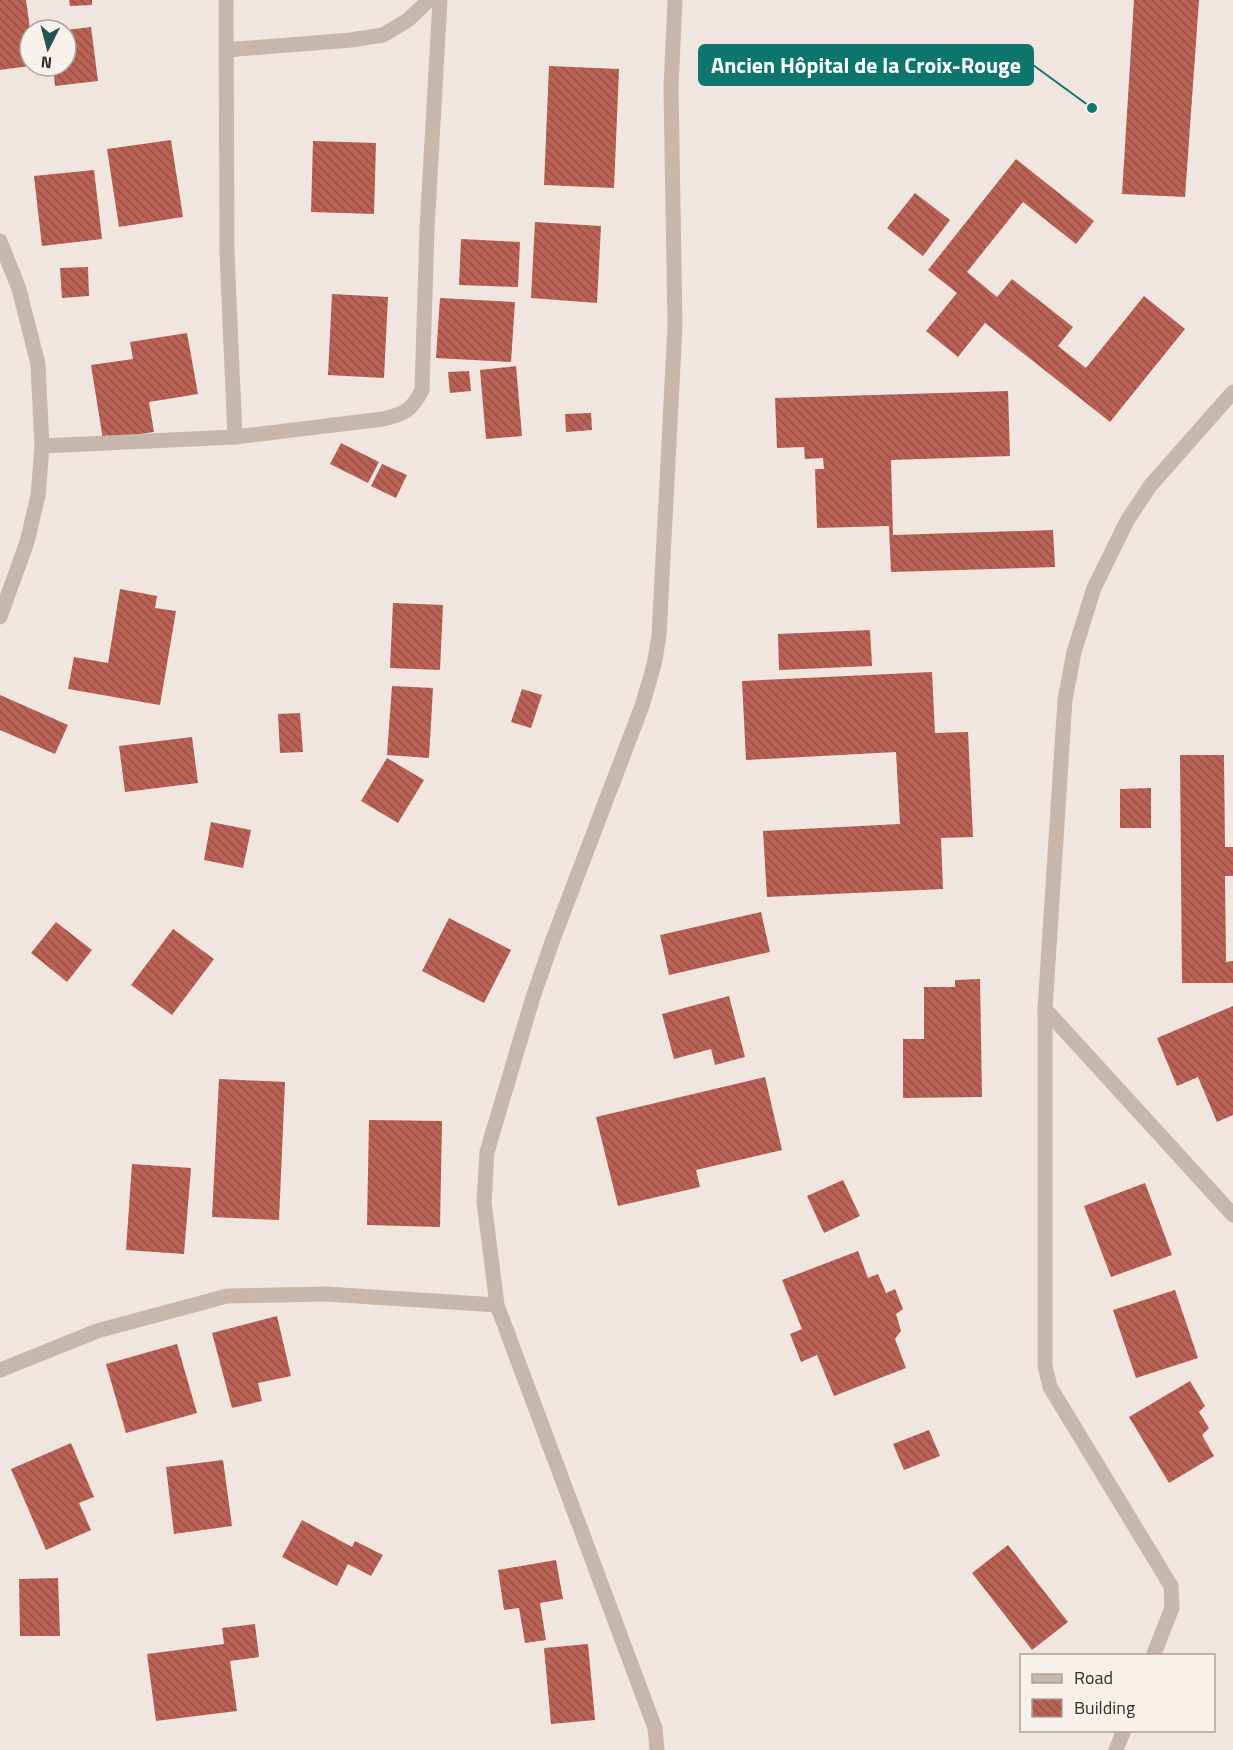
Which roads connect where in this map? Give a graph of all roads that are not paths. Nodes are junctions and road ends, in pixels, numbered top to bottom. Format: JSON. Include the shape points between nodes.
{"nodes":[{"id":1,"x":226,"y":0,"type":"edge"},
{"id":2,"x":429,"y":0,"type":"edge"},
{"id":3,"x":440,"y":0,"type":"edge"},
{"id":4,"x":675,"y":0,"type":"edge"},
{"id":5,"x":226,"y":50,"type":"junction"},
{"id":6,"x":0,"y":241,"type":"edge"},
{"id":7,"x":1233,"y":392,"type":"edge"},
{"id":8,"x":235,"y":437,"type":"junction"},
{"id":9,"x":42,"y":446,"type":"junction"},
{"id":10,"x":0,"y":617,"type":"edge"},
{"id":11,"x":1045,"y":1009,"type":"junction"},
{"id":12,"x":1233,"y":1215,"type":"edge"},
{"id":13,"x":497,"y":1305,"type":"junction"},
{"id":14,"x":0,"y":1370,"type":"edge"},
{"id":15,"x":1154,"y":1654,"type":"edge"},
{"id":16,"x":1124,"y":1732,"type":"edge"},
{"id":17,"x":657,"y":1750,"type":"edge"},
{"id":18,"x":1116,"y":1750,"type":"edge"}],
"edges":[{"from":1,"to":5,"type":"street"},
{"from":2,"to":5,"type":"street","via":[[408,20],[383,35]]},
{"from":3,"to":8,"type":"street","via":[[422,390],[416,403],[402,415],[383,419]]},
{"from":4,"to":13,"type":"street","via":[[670,88],[675,326],[659,636],[642,706],[544,964],[487,1152],[484,1202]]},
{"from":5,"to":8,"type":"street","via":[[227,253]]},
{"from":6,"to":9,"type":"street","via":[[19,289],[38,364]]},
{"from":7,"to":11,"type":"street","via":[[1149,486],[1127,521],[1094,588],[1074,652],[1065,700]]},
{"from":8,"to":9,"type":"street"},
{"from":9,"to":10,"type":"street","via":[[38,496],[27,542]]},
{"from":11,"to":12,"type":"street"},
{"from":11,"to":15,"type":"street","via":[[1045,1365],[1050,1387],[1171,1586],[1172,1608]]},
{"from":13,"to":14,"type":"street","via":[[326,1294],[227,1296],[97,1331]]},
{"from":13,"to":17,"type":"street","via":[[655,1728]]},
{"from":16,"to":18,"type":"street"}]}
